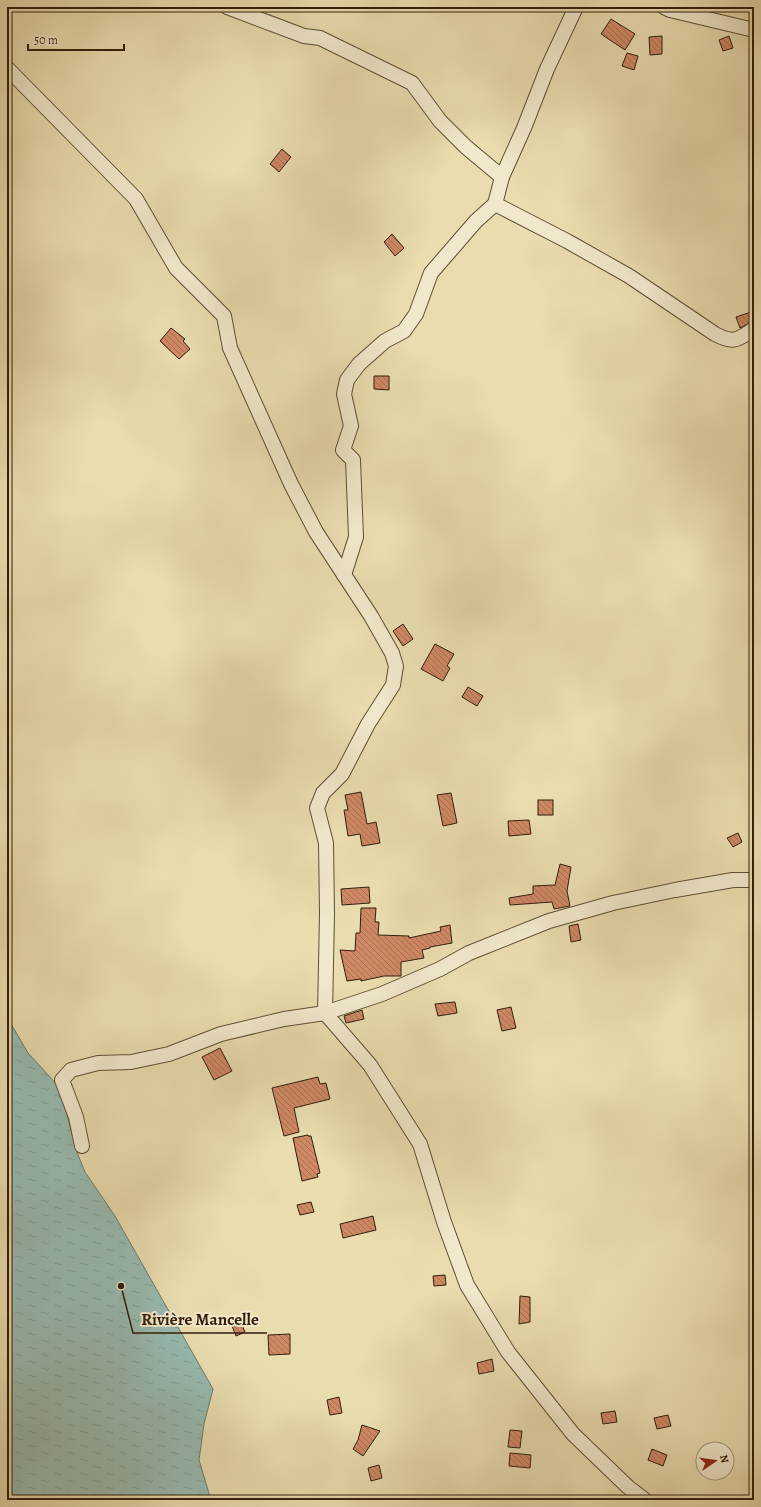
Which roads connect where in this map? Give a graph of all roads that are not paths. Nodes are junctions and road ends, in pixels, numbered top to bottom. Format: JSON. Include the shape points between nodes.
{"nodes":[{"id":1,"x":227,"y":7,"type":"edge"},
{"id":2,"x":576,"y":7,"type":"edge"},
{"id":3,"x":664,"y":7,"type":"edge"},
{"id":4,"x":754,"y":30,"type":"edge"},
{"id":5,"x":7,"y":68,"type":"edge"},
{"id":6,"x":502,"y":177,"type":"junction"},
{"id":7,"x":495,"y":204,"type":"junction"},
{"id":8,"x":754,"y":329,"type":"edge"},
{"id":9,"x":344,"y":575,"type":"junction"},
{"id":10,"x":754,"y":880,"type":"edge"},
{"id":11,"x":325,"y":1013,"type":"junction"},
{"id":12,"x":82,"y":1146,"type":"dead end"},
{"id":13,"x":645,"y":1500,"type":"edge"}],
"edges":[{"from":1,"to":6,"type":"street","via":[[304,36],[320,38],[412,83],[440,121]]},
{"from":2,"to":6,"type":"street"},
{"from":3,"to":4,"type":"street"},
{"from":5,"to":9,"type":"street","via":[[136,198],[176,268],[224,316],[230,348],[290,484],[316,532]]},
{"from":6,"to":7,"type":"street"},
{"from":7,"to":8,"type":"street","via":[[629,276],[726,340],[738,339]]},
{"from":7,"to":9,"type":"street","via":[[476,221],[431,273],[416,314],[404,331],[385,341],[359,364],[347,380],[344,394],[351,426],[343,450],[353,460],[356,537]]},
{"from":9,"to":11,"type":"street","via":[[371,616],[392,653],[396,666],[393,685],[368,724],[342,774],[323,793],[316,808],[326,843]]},
{"from":10,"to":11,"type":"street","via":[[732,880],[675,890],[613,903],[549,921],[470,953],[382,994]]},
{"from":11,"to":12,"type":"street","via":[[284,1019],[220,1034],[169,1054],[131,1062],[98,1062],[72,1070],[62,1080],[76,1117]]},
{"from":11,"to":13,"type":"street","via":[[370,1065],[420,1144],[467,1285],[508,1352],[573,1434]]}]}
